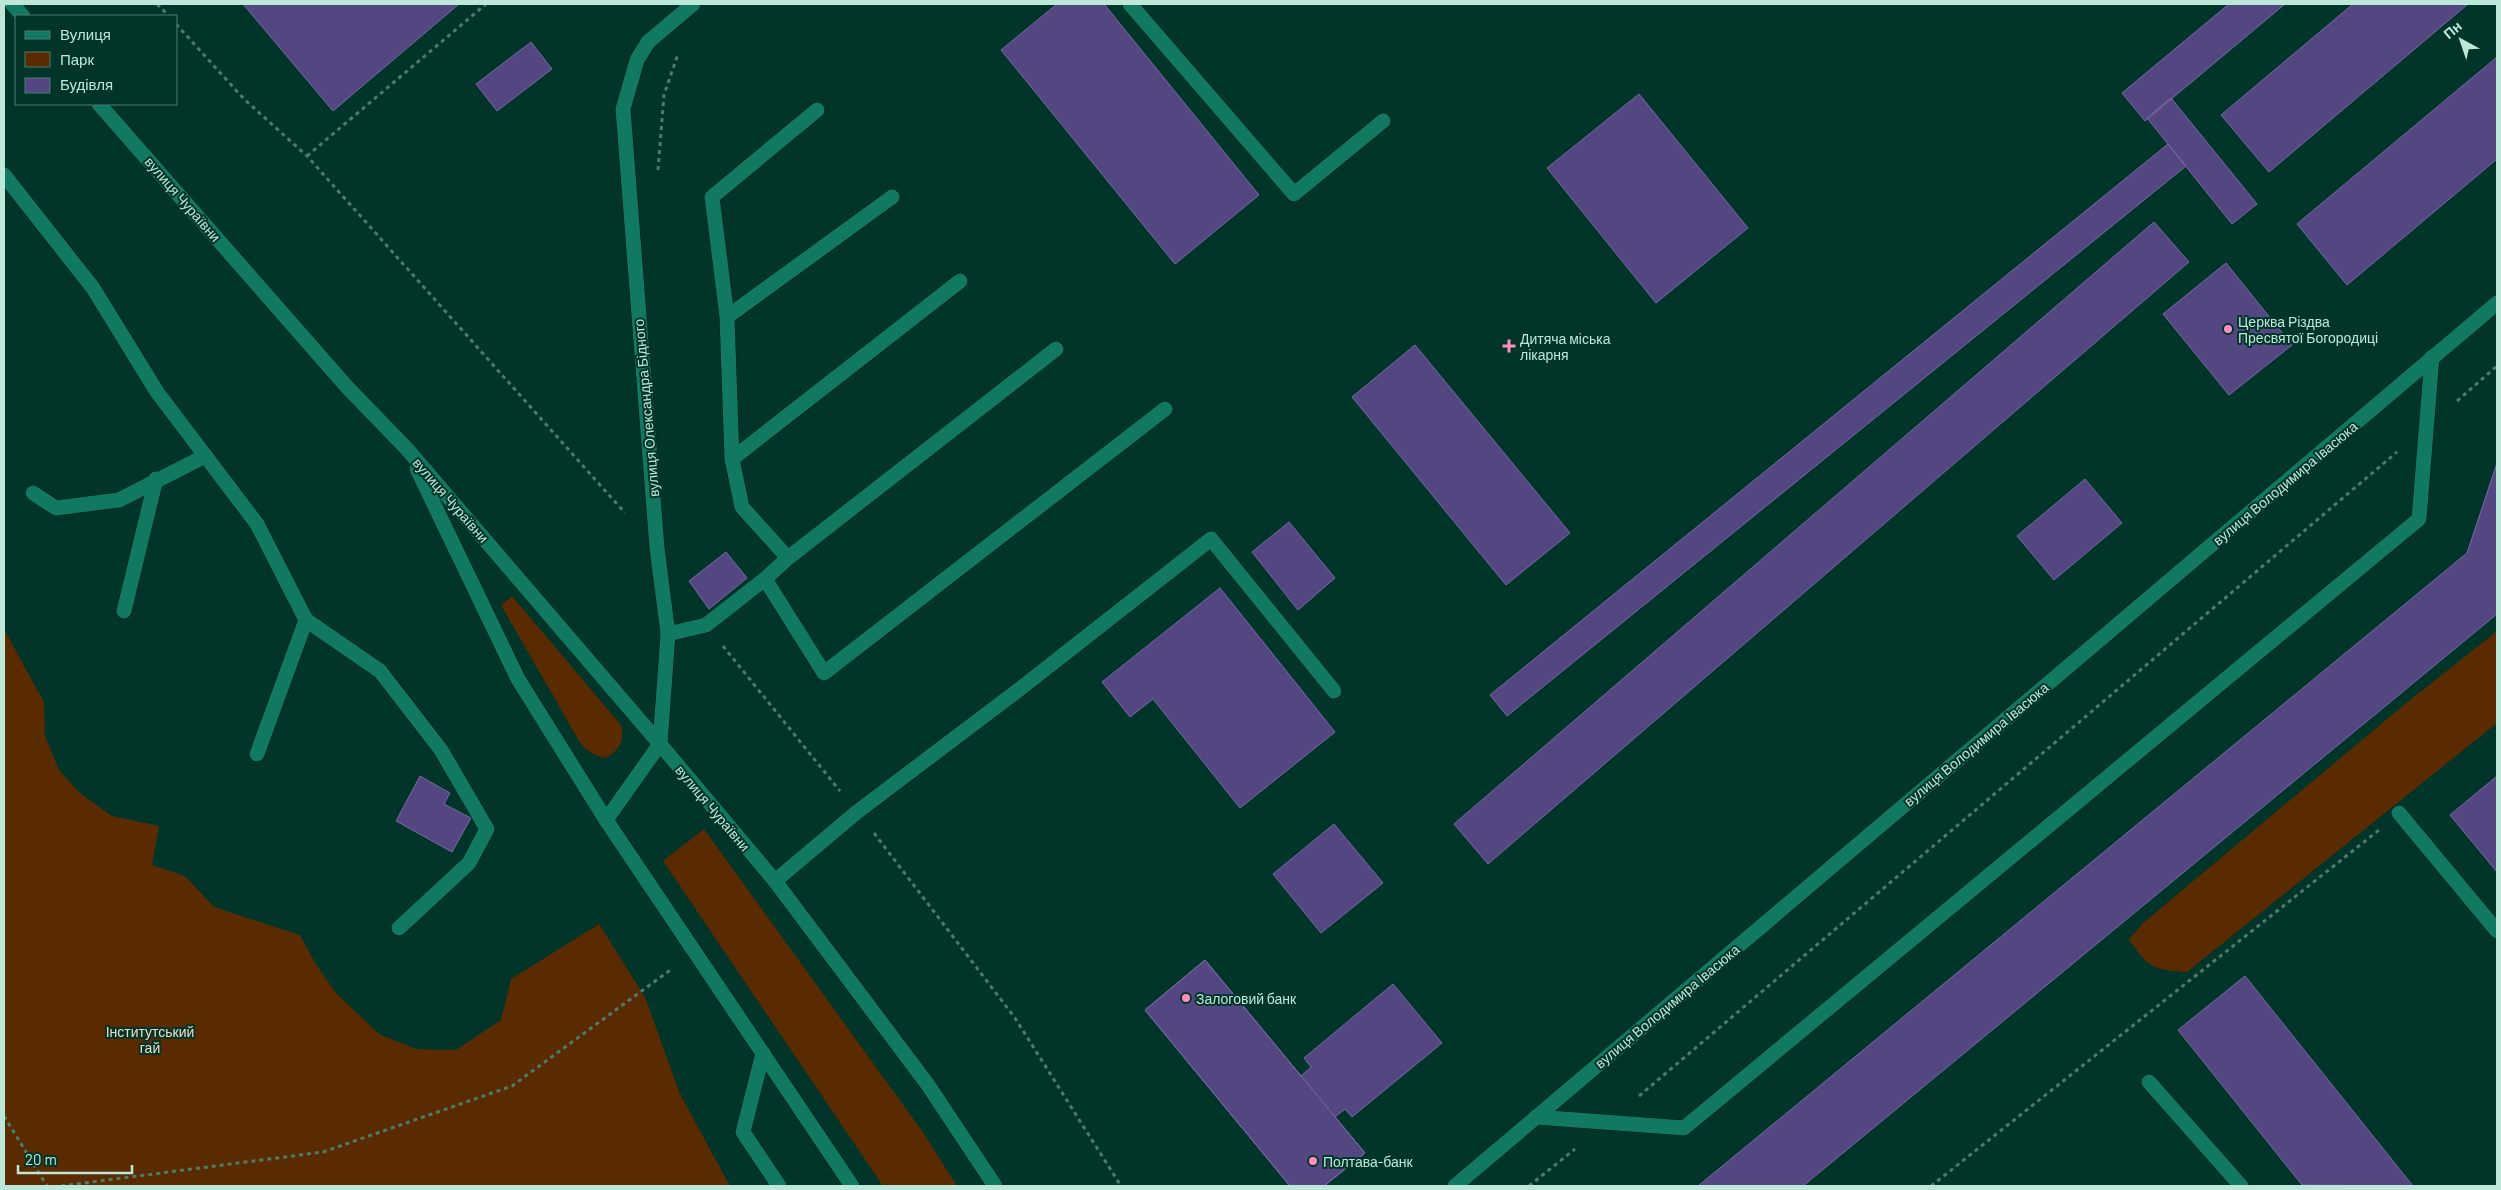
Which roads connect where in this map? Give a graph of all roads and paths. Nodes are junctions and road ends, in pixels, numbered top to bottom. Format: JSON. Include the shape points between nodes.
{"nodes":[{"id":1,"x":12,"y":4,"type":"edge"},
{"id":2,"x":157,"y":4,"type":"edge"},
{"id":3,"x":486,"y":4,"type":"edge"},
{"id":4,"x":693,"y":4,"type":"edge"},
{"id":5,"x":1130,"y":4,"type":"edge"},
{"id":6,"x":22,"y":15,"type":"edge"},
{"id":7,"x":168,"y":15,"type":"edge"},
{"id":8,"x":178,"y":26,"type":"edge"},
{"id":9,"x":100,"y":105,"type":"edge"},
{"id":10,"x":817,"y":110,"type":"dead end"},
{"id":11,"x":1383,"y":121,"type":"dead end"},
{"id":12,"x":307,"y":156,"type":"junction"},
{"id":13,"x":4,"y":175,"type":"edge"},
{"id":14,"x":892,"y":197,"type":"dead end"},
{"id":15,"x":960,"y":281,"type":"dead end"},
{"id":16,"x":2497,"y":303,"type":"edge"},
{"id":17,"x":727,"y":317,"type":"junction"},
{"id":18,"x":1056,"y":349,"type":"dead end"},
{"id":19,"x":2432,"y":357,"type":"junction"},
{"id":20,"x":2497,"y":366,"type":"edge"},
{"id":21,"x":1165,"y":409,"type":"dead end"},
{"id":22,"x":2428,"y":426,"type":"junction"},
{"id":23,"x":407,"y":449,"type":"junction"},
{"id":24,"x":205,"y":456,"type":"junction"},
{"id":25,"x":732,"y":458,"type":"junction"},
{"id":26,"x":156,"y":479,"type":"junction"},
{"id":27,"x":32,"y":493,"type":"dead end"},
{"id":28,"x":630,"y":518,"type":"dead end"},
{"id":29,"x":788,"y":558,"type":"junction"},
{"id":30,"x":766,"y":579,"type":"junction"},
{"id":31,"x":124,"y":611,"type":"dead end"},
{"id":32,"x":306,"y":620,"type":"junction"},
{"id":33,"x":706,"y":625,"type":"junction"},
{"id":34,"x":668,"y":634,"type":"junction"},
{"id":35,"x":1334,"y":691,"type":"dead end"},
{"id":36,"x":660,"y":744,"type":"junction"},
{"id":37,"x":258,"y":754,"type":"dead end"},
{"id":38,"x":857,"y":812,"type":"junction"},
{"id":39,"x":2399,"y":813,"type":"joint"},
{"id":40,"x":606,"y":820,"type":"junction"},
{"id":41,"x":775,"y":881,"type":"junction"},
{"id":42,"x":399,"y":928,"type":"dead end"},
{"id":43,"x":2497,"y":931,"type":"edge"},
{"id":44,"x":696,"y":952,"type":"junction"},
{"id":45,"x":763,"y":1053,"type":"junction"},
{"id":46,"x":2149,"y":1082,"type":"dead end"},
{"id":47,"x":4,"y":1116,"type":"edge"},
{"id":48,"x":1536,"y":1117,"type":"junction"},
{"id":49,"x":1607,"y":1123,"type":"junction"},
{"id":50,"x":47,"y":1186,"type":"edge"},
{"id":51,"x":61,"y":1186,"type":"edge"},
{"id":52,"x":779,"y":1186,"type":"edge"},
{"id":53,"x":852,"y":1186,"type":"edge"},
{"id":54,"x":994,"y":1186,"type":"edge"},
{"id":55,"x":1121,"y":1186,"type":"edge"},
{"id":56,"x":1454,"y":1186,"type":"edge"},
{"id":57,"x":1528,"y":1186,"type":"edge"},
{"id":58,"x":1931,"y":1186,"type":"edge"},
{"id":59,"x":2241,"y":1186,"type":"edge"}],
"edges":[{"from":1,"to":6,"type":"street"},
{"from":2,"to":7,"type":"path"},
{"from":3,"to":12,"type":"path"},
{"from":4,"to":34,"type":"street","name":"вулиця Олександра Бідного","via":[[648,42],[638,60],[623,109],[657,548]]},
{"from":5,"to":11,"type":"street","via":[[1294,194]]},
{"from":8,"to":12,"type":"path","via":[[244,99]]},
{"from":9,"to":23,"type":"street","name":"вулиця Чураївни","via":[[348,387]]},
{"from":10,"to":17,"type":"street","via":[[712,197]]},
{"from":12,"to":28,"type":"path"},
{"from":13,"to":24,"type":"street","via":[[93,288],[157,392]]},
{"from":14,"to":17,"type":"street"},
{"from":15,"to":25,"type":"street"},
{"from":16,"to":19,"type":"street","name":"вулиця Володимира Івасюка"},
{"from":17,"to":25,"type":"street"},
{"from":18,"to":29,"type":"street"},
{"from":19,"to":22,"type":"street"},
{"from":19,"to":48,"type":"street","name":"вулиця Володимира Івасюка"},
{"from":20,"to":22,"type":"path"},
{"from":21,"to":30,"type":"street","via":[[824,672]]},
{"from":22,"to":49,"type":"path"},
{"from":22,"to":49,"type":"street","via":[[2419,519],[1684,1128]]},
{"from":23,"to":36,"type":"street","name":"вулиця Чураївни"},
{"from":23,"to":40,"type":"street","name":"вулиця Чураївни","via":[[518,678]]},
{"from":24,"to":26,"type":"street"},
{"from":24,"to":32,"type":"street","via":[[257,524]]},
{"from":25,"to":29,"type":"street","via":[[742,507]]},
{"from":26,"to":27,"type":"street","via":[[119,500],[56,508]]},
{"from":26,"to":31,"type":"street"},
{"from":29,"to":30,"type":"street"},
{"from":30,"to":33,"type":"street"},
{"from":32,"to":37,"type":"street"},
{"from":32,"to":42,"type":"street","via":[[380,671],[441,750],[487,829],[469,863]]},
{"from":33,"to":34,"type":"street"},
{"from":33,"to":38,"type":"path"},
{"from":34,"to":36,"type":"street","name":"вулиця Олександра Бідного"},
{"from":35,"to":38,"type":"street","via":[[1210,539]]},
{"from":36,"to":40,"type":"street"},
{"from":36,"to":41,"type":"street","name":"вулиця Чураївни"},
{"from":38,"to":41,"type":"street"},
{"from":38,"to":55,"type":"path","via":[[1014,1018]]},
{"from":39,"to":43,"type":"street"},
{"from":39,"to":58,"type":"path"},
{"from":40,"to":44,"type":"street","name":"вулиця Чураївни"},
{"from":41,"to":54,"type":"street","name":"вулиця Чураївни","via":[[928,1086]]},
{"from":44,"to":45,"type":"street","name":"вулиця Чураївни"},
{"from":44,"to":51,"type":"path","via":[[512,1086],[323,1152]]},
{"from":45,"to":52,"type":"street","via":[[743,1132]]},
{"from":45,"to":53,"type":"street","name":"вулиця Чураївни"},
{"from":46,"to":59,"type":"street"},
{"from":47,"to":50,"type":"path"},
{"from":48,"to":49,"type":"street"},
{"from":48,"to":56,"type":"street","name":"вулиця Володимира Івасюка"},
{"from":49,"to":57,"type":"path"}]}
